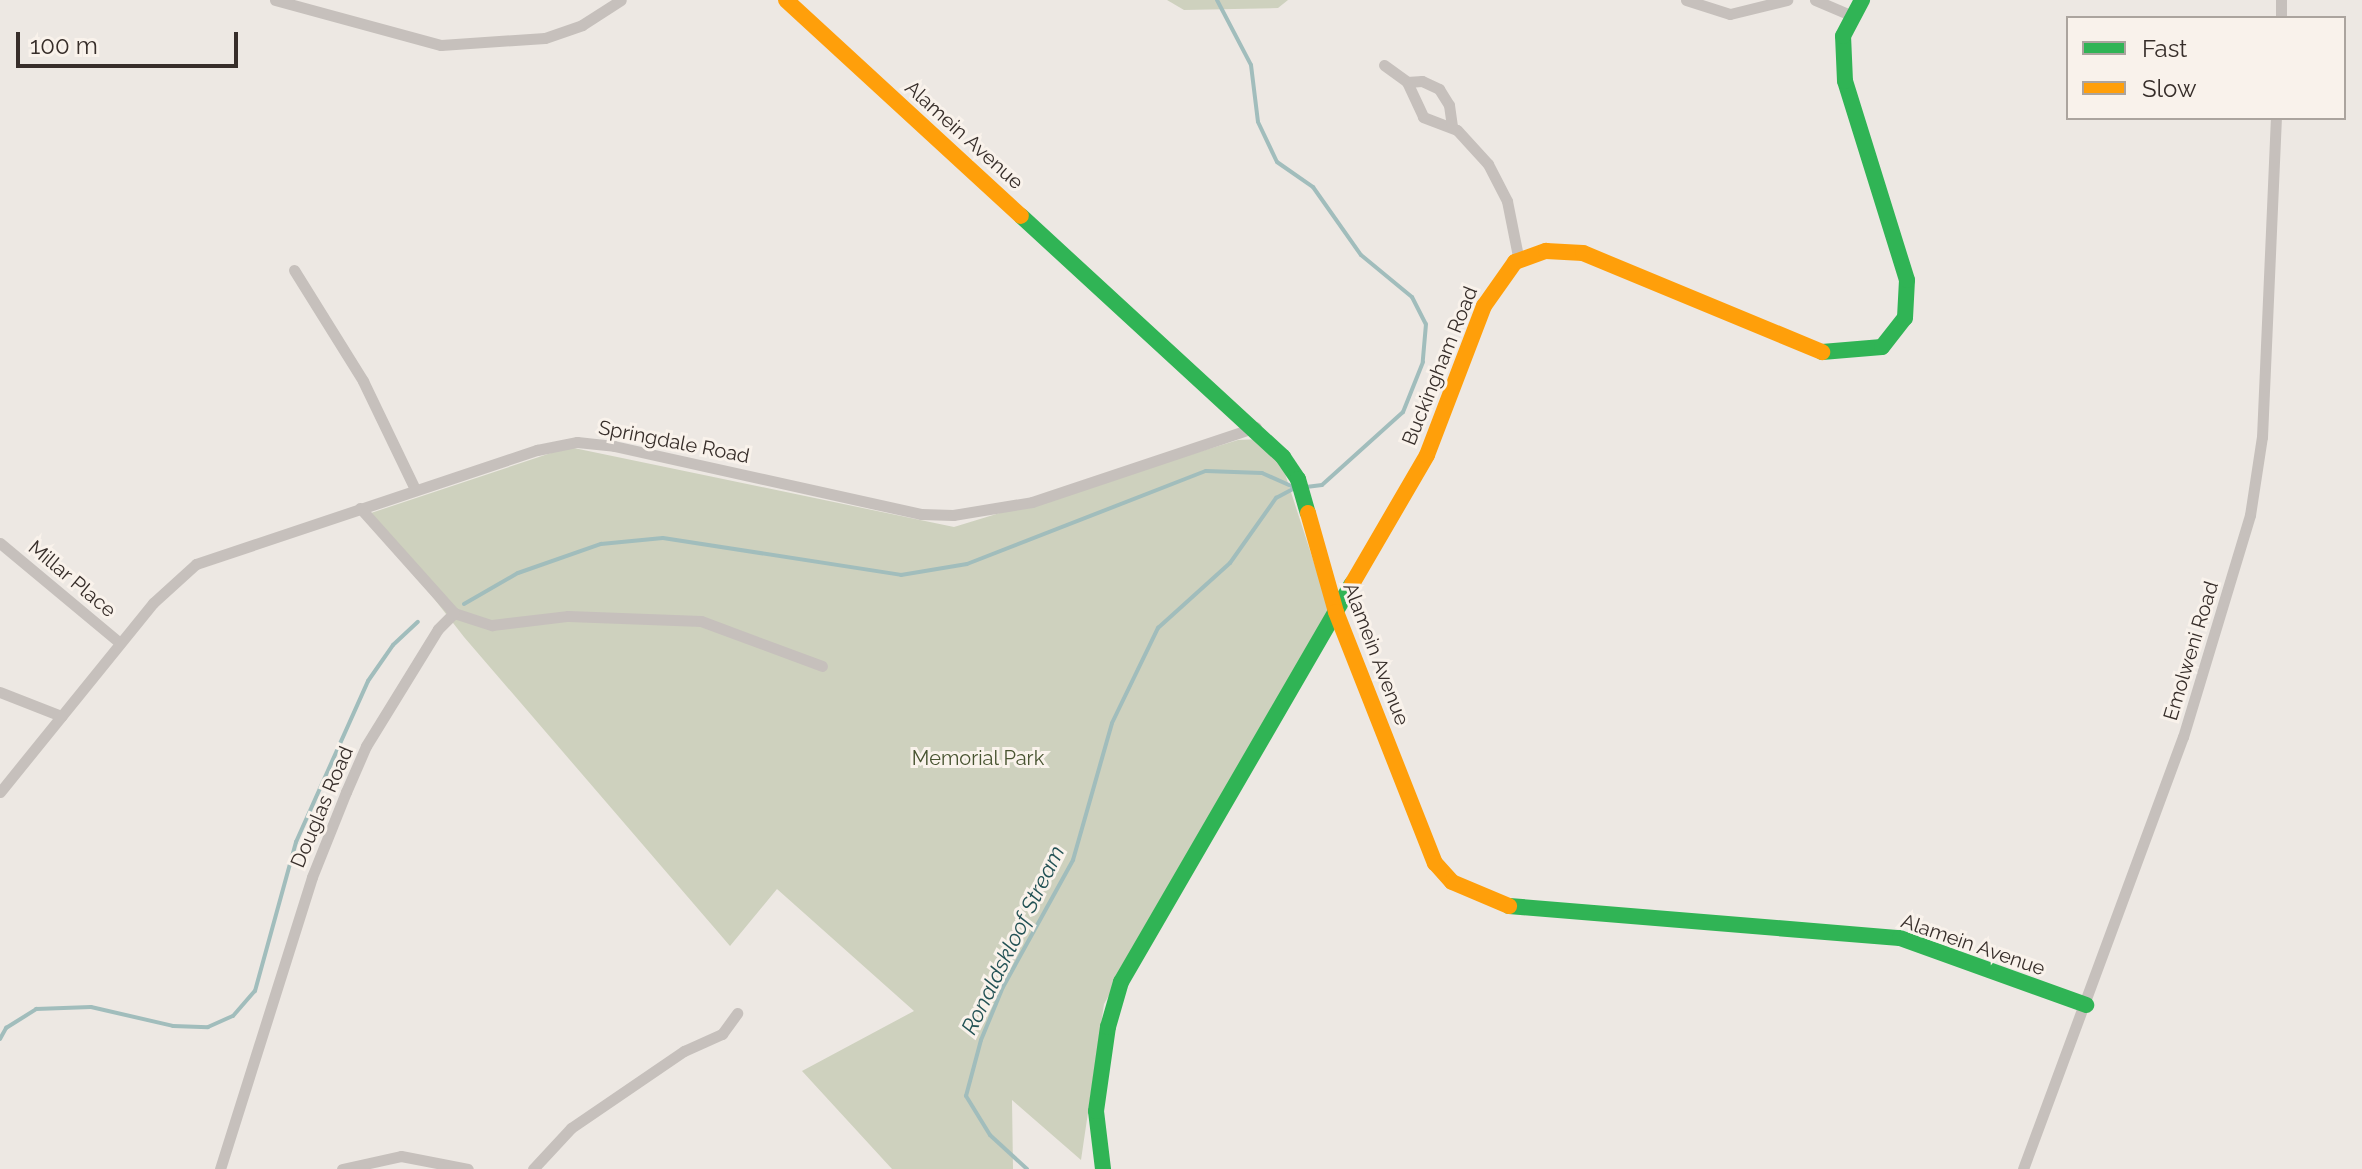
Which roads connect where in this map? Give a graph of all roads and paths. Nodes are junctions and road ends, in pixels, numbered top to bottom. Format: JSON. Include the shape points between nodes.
{"nodes":[{"id":1,"x":275,"y":0,"type":"edge"},
{"id":2,"x":621,"y":0,"type":"edge"},
{"id":3,"x":786,"y":0,"type":"edge"},
{"id":4,"x":1686,"y":0,"type":"edge"},
{"id":5,"x":1787,"y":0,"type":"edge"},
{"id":6,"x":1815,"y":0,"type":"edge"},
{"id":7,"x":1862,"y":0,"type":"edge"},
{"id":8,"x":1851,"y":15,"type":"junction"},
{"id":9,"x":1384,"y":65,"type":"dead end"},
{"id":10,"x":1407,"y":82,"type":"junction"},
{"id":11,"x":2276,"y":120,"type":"edge"},
{"id":12,"x":1452,"y":127,"type":"junction"},
{"id":13,"x":1519,"y":261,"type":"junction"},
{"id":14,"x":294,"y":270,"type":"dead end"},
{"id":15,"x":1256,"y":427,"type":"junction"},
{"id":16,"x":415,"y":489,"type":"junction"},
{"id":17,"x":360,"y":508,"type":"junction"},
{"id":18,"x":0,"y":543,"type":"edge"},
{"id":19,"x":1336,"y":612,"type":"junction"},
{"id":20,"x":454,"y":613,"type":"junction"},
{"id":21,"x":120,"y":643,"type":"junction"},
{"id":22,"x":822,"y":666,"type":"dead end"},
{"id":23,"x":0,"y":692,"type":"edge"},
{"id":24,"x":61,"y":716,"type":"junction"},
{"id":25,"x":0,"y":792,"type":"edge"},
{"id":26,"x":2086,"y":1005,"type":"junction"},
{"id":27,"x":737,"y":1013,"type":"dead end"},
{"id":28,"x":220,"y":1169,"type":"edge"},
{"id":29,"x":342,"y":1169,"type":"edge"},
{"id":30,"x":468,"y":1169,"type":"edge"},
{"id":31,"x":533,"y":1169,"type":"edge"},
{"id":32,"x":1103,"y":1169,"type":"edge"},
{"id":33,"x":2023,"y":1169,"type":"edge"}],
"edges":[{"from":1,"to":2,"type":"street","via":[[441,45],[545,38],[582,25]]},
{"from":3,"to":15,"type":"street","name":"Alamein Avenue"},
{"from":4,"to":5,"type":"street","via":[[1730,14]]},
{"from":6,"to":8,"type":"street"},
{"from":7,"to":8,"type":"street"},
{"from":8,"to":13,"type":"street","via":[[1843,36],[1845,81],[1910,302],[1905,318],[1882,347],[1858,354],[1808,349],[1583,253],[1555,250]]},
{"from":9,"to":10,"type":"street"},
{"from":10,"to":12,"type":"street","via":[[1423,117]]},
{"from":10,"to":12,"type":"street","via":[[1422,81],[1439,89],[1449,105]]},
{"from":11,"to":26,"type":"street","name":"Emolweni Road","via":[[2262,437],[2250,515],[2183,737]]},
{"from":12,"to":13,"type":"street","via":[[1469,140],[1500,185]]},
{"from":13,"to":19,"type":"street","name":"Buckingham Road","via":[[1492,288],[1439,432]]},
{"from":14,"to":16,"type":"street","via":[[363,381]]},
{"from":15,"to":16,"type":"street","name":"Springdale Road","via":[[1032,502],[953,515],[921,514],[662,455],[577,442]]},
{"from":15,"to":19,"type":"street","name":"Alamein Avenue","via":[[1300,486]]},
{"from":16,"to":17,"type":"street","name":"Springdale Road"},
{"from":17,"to":20,"type":"street"},
{"from":17,"to":21,"type":"street","name":"Springdale Road","via":[[196,564],[172,582]]},
{"from":18,"to":21,"type":"street","name":"Millar Place"},
{"from":19,"to":26,"type":"street","name":"Alamein Avenue","via":[[1435,863],[1476,897],[1535,910],[1701,918],[1900,938]]},
{"from":19,"to":32,"type":"street","name":"Buckingham Road","via":[[1121,982],[1108,1027],[1096,1111],[1096,1148]]},
{"from":20,"to":22,"type":"street","via":[[492,625],[568,616],[701,621]]},
{"from":20,"to":28,"type":"street","name":"Douglas Road","via":[[438,629],[366,746],[346,792],[312,877]]},
{"from":21,"to":24,"type":"street","name":"Springdale Road"},
{"from":23,"to":24,"type":"street"},
{"from":24,"to":25,"type":"street","name":"Springdale Road"},
{"from":26,"to":33,"type":"street","name":"Emolweni Road"},
{"from":27,"to":31,"type":"street","via":[[722,1034],[684,1051],[571,1128]]},
{"from":29,"to":30,"type":"street","via":[[401,1156]]}]}
